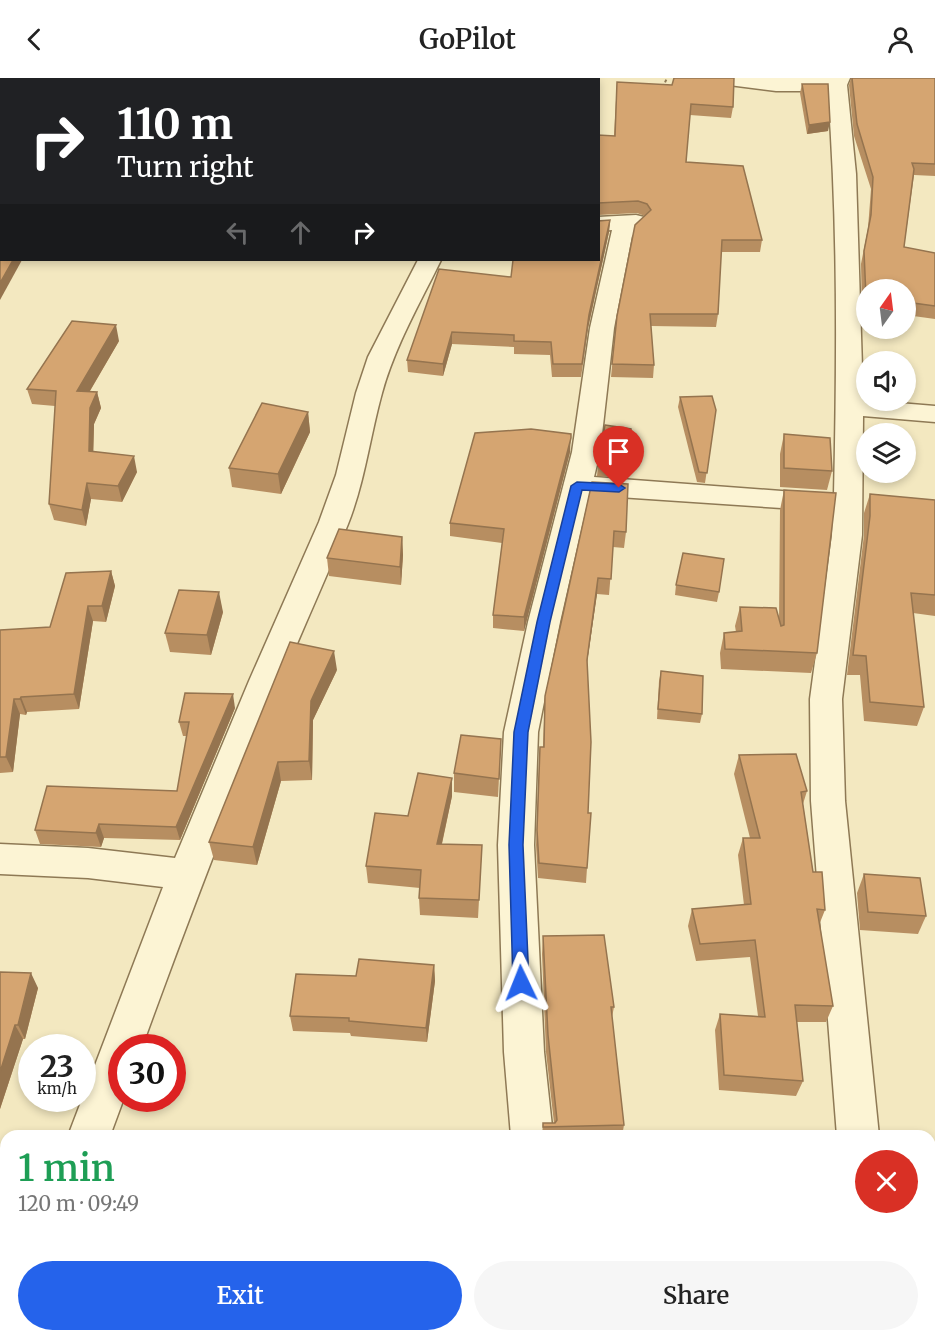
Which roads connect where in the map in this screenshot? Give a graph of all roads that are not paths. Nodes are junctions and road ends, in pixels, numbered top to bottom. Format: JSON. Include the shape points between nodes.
{"nodes":[{"id":1,"x":721,"y":78,"type":"edge"},
{"id":2,"x":838,"y":81,"type":"edge"},
{"id":3,"x":600,"y":224,"type":"edge"},
{"id":4,"x":429,"y":261,"type":"edge"},
{"id":5,"x":849,"y":407,"type":"junction"},
{"id":6,"x":935,"y":414,"type":"edge"},
{"id":7,"x":577,"y":486,"type":"junction"},
{"id":8,"x":848,"y":503,"type":"junction"},
{"id":9,"x":0,"y":859,"type":"edge"},
{"id":10,"x":186,"y":875,"type":"junction"},
{"id":11,"x":127,"y":1034,"type":"edge"},
{"id":12,"x":108,"y":1085,"type":"edge"},
{"id":13,"x":91,"y":1130,"type":"edge"},
{"id":14,"x":531,"y":1130,"type":"edge"},
{"id":15,"x":857,"y":1130,"type":"edge"}],
"edges":[{"from":1,"to":2,"type":"street","via":[[776,85]]},
{"from":2,"to":5,"type":"street"},
{"from":3,"to":7,"type":"street","via":[[636,222],[621,233],[602,328],[586,452]]},
{"from":4,"to":10,"type":"street","via":[[381,357],[334,522]]},
{"from":5,"to":6,"type":"street"},
{"from":5,"to":8,"type":"street"},
{"from":7,"to":8,"type":"street"},
{"from":7,"to":14,"type":"street","via":[[521,732],[516,845],[524,1052]]},
{"from":8,"to":15,"type":"street","via":[[826,710],[828,801]]},
{"from":9,"to":10,"type":"street","via":[[88,863]]},
{"from":10,"to":11,"type":"street"},
{"from":12,"to":13,"type":"street"}]}
